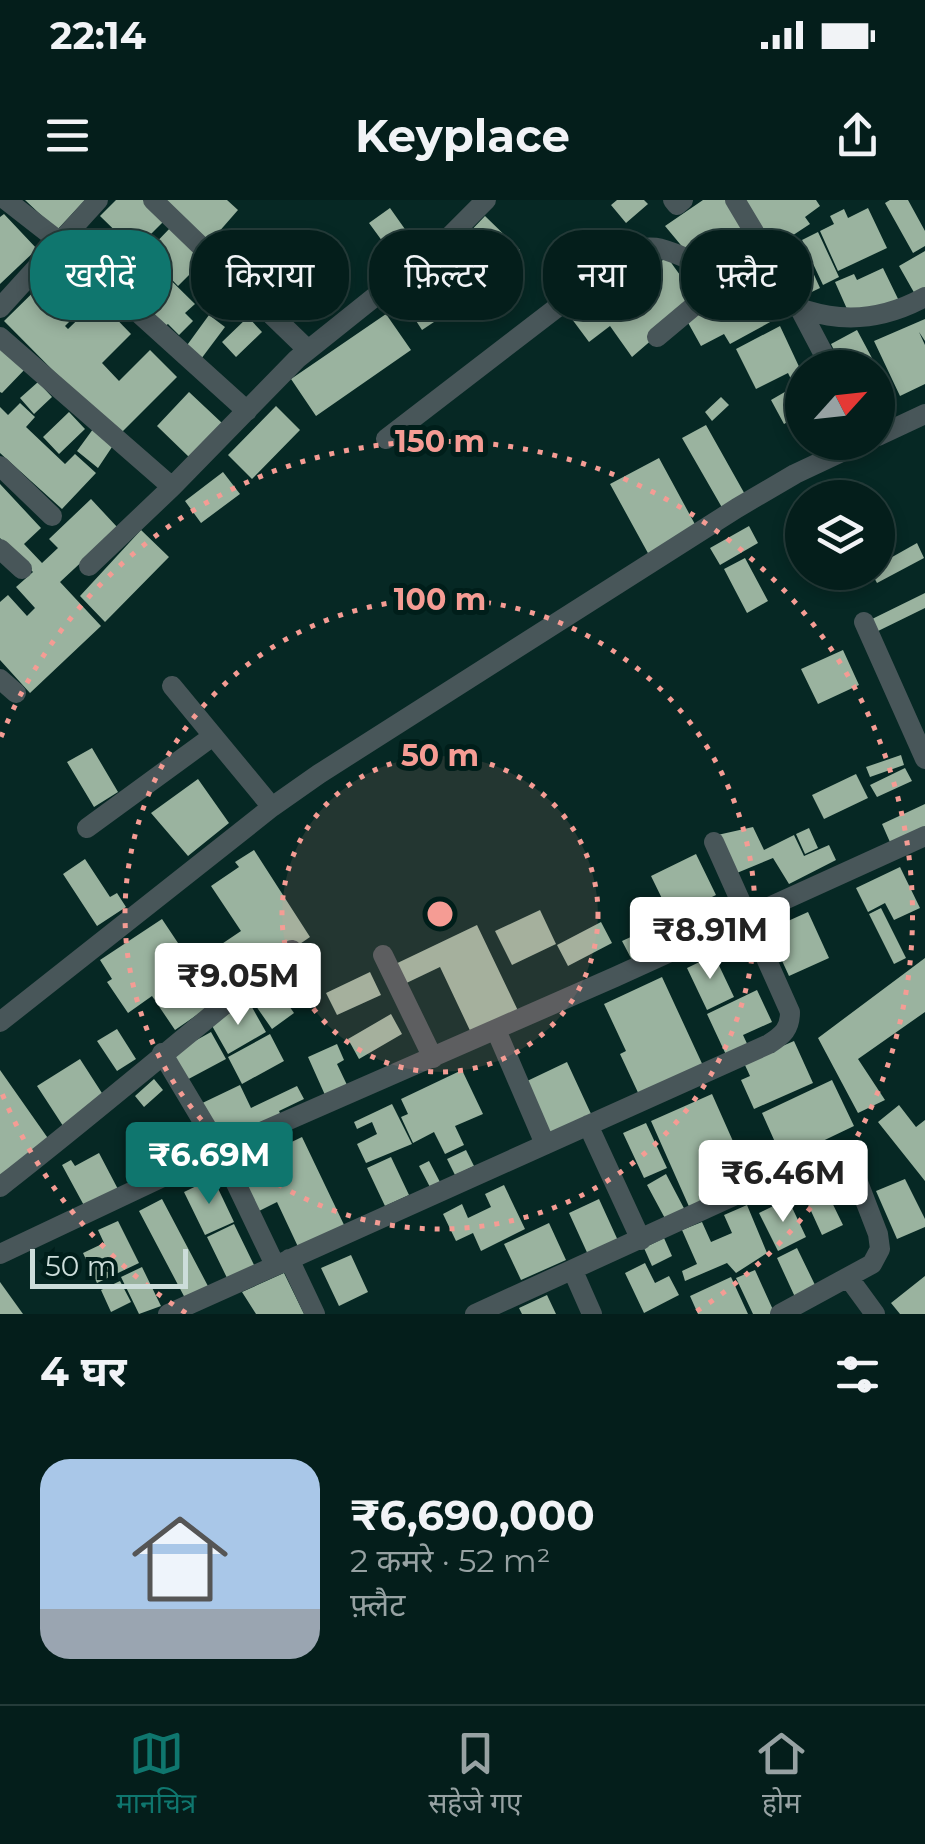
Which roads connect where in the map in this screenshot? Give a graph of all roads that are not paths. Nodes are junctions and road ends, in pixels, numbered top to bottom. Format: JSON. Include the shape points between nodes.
{"nodes":[{"id":1,"x":6,"y":200,"type":"edge"},
{"id":2,"x":98,"y":200,"type":"edge"},
{"id":3,"x":153,"y":200,"type":"edge"},
{"id":4,"x":486,"y":200,"type":"edge"},
{"id":5,"x":673,"y":200,"type":"edge"},
{"id":6,"x":683,"y":200,"type":"edge"},
{"id":7,"x":734,"y":200,"type":"edge"},
{"id":8,"x":45,"y":230,"type":"edge"},
{"id":9,"x":71,"y":230,"type":"edge"},
{"id":10,"x":752,"y":230,"type":"edge"},
{"id":11,"x":681,"y":257,"type":"edge"},
{"id":12,"x":30,"y":275,"type":"edge"},
{"id":13,"x":925,"y":297,"type":"edge"},
{"id":14,"x":0,"y":308,"type":"edge"},
{"id":15,"x":812,"y":312,"type":"edge"},
{"id":16,"x":681,"y":317,"type":"edge"},
{"id":17,"x":146,"y":320,"type":"edge"},
{"id":18,"x":806,"y":320,"type":"edge"},
{"id":19,"x":0,"y":337,"type":"edge"},
{"id":20,"x":657,"y":337,"type":"dead end"},
{"id":21,"x":308,"y":350,"type":"junction"},
{"id":22,"x":822,"y":350,"type":"edge"},
{"id":23,"x":247,"y":411,"type":"junction"},
{"id":24,"x":925,"y":414,"type":"edge"},
{"id":25,"x":895,"y":428,"type":"edge"},
{"id":26,"x":386,"y":439,"type":"dead end"},
{"id":27,"x":825,"y":460,"type":"edge"},
{"id":28,"x":0,"y":466,"type":"edge"},
{"id":29,"x":172,"y":487,"type":"junction"},
{"id":30,"x":52,"y":516,"type":"dead end"},
{"id":31,"x":0,"y":549,"type":"edge"},
{"id":32,"x":89,"y":566,"type":"dead end"},
{"id":33,"x":22,"y":569,"type":"dead end"},
{"id":34,"x":864,"y":622,"type":"dead end"},
{"id":35,"x":172,"y":686,"type":"dead end"},
{"id":36,"x":213,"y":736,"type":"junction"},
{"id":37,"x":925,"y":759,"type":"edge"},
{"id":38,"x":272,"y":807,"type":"junction"},
{"id":39,"x":88,"y":828,"type":"dead end"},
{"id":40,"x":925,"y":836,"type":"edge"},
{"id":41,"x":714,"y":842,"type":"dead end"},
{"id":42,"x":748,"y":917,"type":"junction"},
{"id":43,"x":292,"y":950,"type":"dead end"},
{"id":44,"x":383,"y":955,"type":"dead end"},
{"id":45,"x":0,"y":1022,"type":"edge"},
{"id":46,"x":496,"y":1030,"type":"junction"},
{"id":47,"x":162,"y":1053,"type":"junction"},
{"id":48,"x":433,"y":1058,"type":"junction"},
{"id":49,"x":588,"y":1125,"type":"junction"},
{"id":50,"x":545,"y":1144,"type":"junction"},
{"id":51,"x":220,"y":1150,"type":"junction"},
{"id":52,"x":0,"y":1187,"type":"edge"},
{"id":53,"x":640,"y":1240,"type":"junction"},
{"id":54,"x":0,"y":1254,"type":"edge"},
{"id":55,"x":282,"y":1262,"type":"junction"},
{"id":56,"x":573,"y":1272,"type":"junction"},
{"id":57,"x":848,"y":1277,"type":"junction"},
{"id":58,"x":506,"y":1308,"type":"edge"},
{"id":59,"x":181,"y":1311,"type":"edge"},
{"id":60,"x":315,"y":1314,"type":"edge"},
{"id":61,"x":475,"y":1314,"type":"edge"},
{"id":62,"x":592,"y":1314,"type":"edge"},
{"id":63,"x":780,"y":1314,"type":"edge"},
{"id":64,"x":875,"y":1314,"type":"edge"}],
"edges":[{"from":1,"to":8,"type":"street"},
{"from":2,"to":9,"type":"street"},
{"from":3,"to":21,"type":"street"},
{"from":4,"to":21,"type":"street"},
{"from":5,"to":6,"type":"street"},
{"from":7,"to":10,"type":"street"},
{"from":11,"to":26,"type":"street","via":[[650,246],[628,253]]},
{"from":12,"to":14,"type":"street"},
{"from":13,"to":15,"type":"street","via":[[863,319]]},
{"from":16,"to":20,"type":"street"},
{"from":17,"to":23,"type":"street"},
{"from":18,"to":22,"type":"street"},
{"from":19,"to":29,"type":"street"},
{"from":21,"to":23,"type":"street"},
{"from":23,"to":29,"type":"street"},
{"from":24,"to":25,"type":"street"},
{"from":27,"to":38,"type":"street","via":[[737,508]]},
{"from":28,"to":30,"type":"street"},
{"from":29,"to":32,"type":"street"},
{"from":31,"to":33,"type":"street"},
{"from":34,"to":37,"type":"street"},
{"from":35,"to":36,"type":"street"},
{"from":36,"to":38,"type":"street"},
{"from":36,"to":39,"type":"street"},
{"from":38,"to":45,"type":"street"},
{"from":40,"to":42,"type":"street"},
{"from":41,"to":42,"type":"street"},
{"from":42,"to":46,"type":"street"},
{"from":42,"to":49,"type":"street","via":[[790,1012],[790,1026],[769,1044]]},
{"from":43,"to":47,"type":"street"},
{"from":44,"to":48,"type":"street"},
{"from":46,"to":48,"type":"street"},
{"from":46,"to":50,"type":"street"},
{"from":47,"to":51,"type":"street"},
{"from":47,"to":52,"type":"street"},
{"from":48,"to":51,"type":"street"},
{"from":49,"to":50,"type":"street"},
{"from":49,"to":53,"type":"street"},
{"from":50,"to":55,"type":"street"},
{"from":51,"to":54,"type":"street"},
{"from":51,"to":55,"type":"street"},
{"from":53,"to":56,"type":"street"},
{"from":53,"to":57,"type":"street","via":[[830,1152],[851,1164],[878,1234],[872,1264]]},
{"from":55,"to":59,"type":"street"},
{"from":55,"to":60,"type":"street"},
{"from":56,"to":58,"type":"street"},
{"from":56,"to":62,"type":"street"},
{"from":57,"to":63,"type":"street"},
{"from":57,"to":64,"type":"street"},
{"from":58,"to":61,"type":"street"}]}
